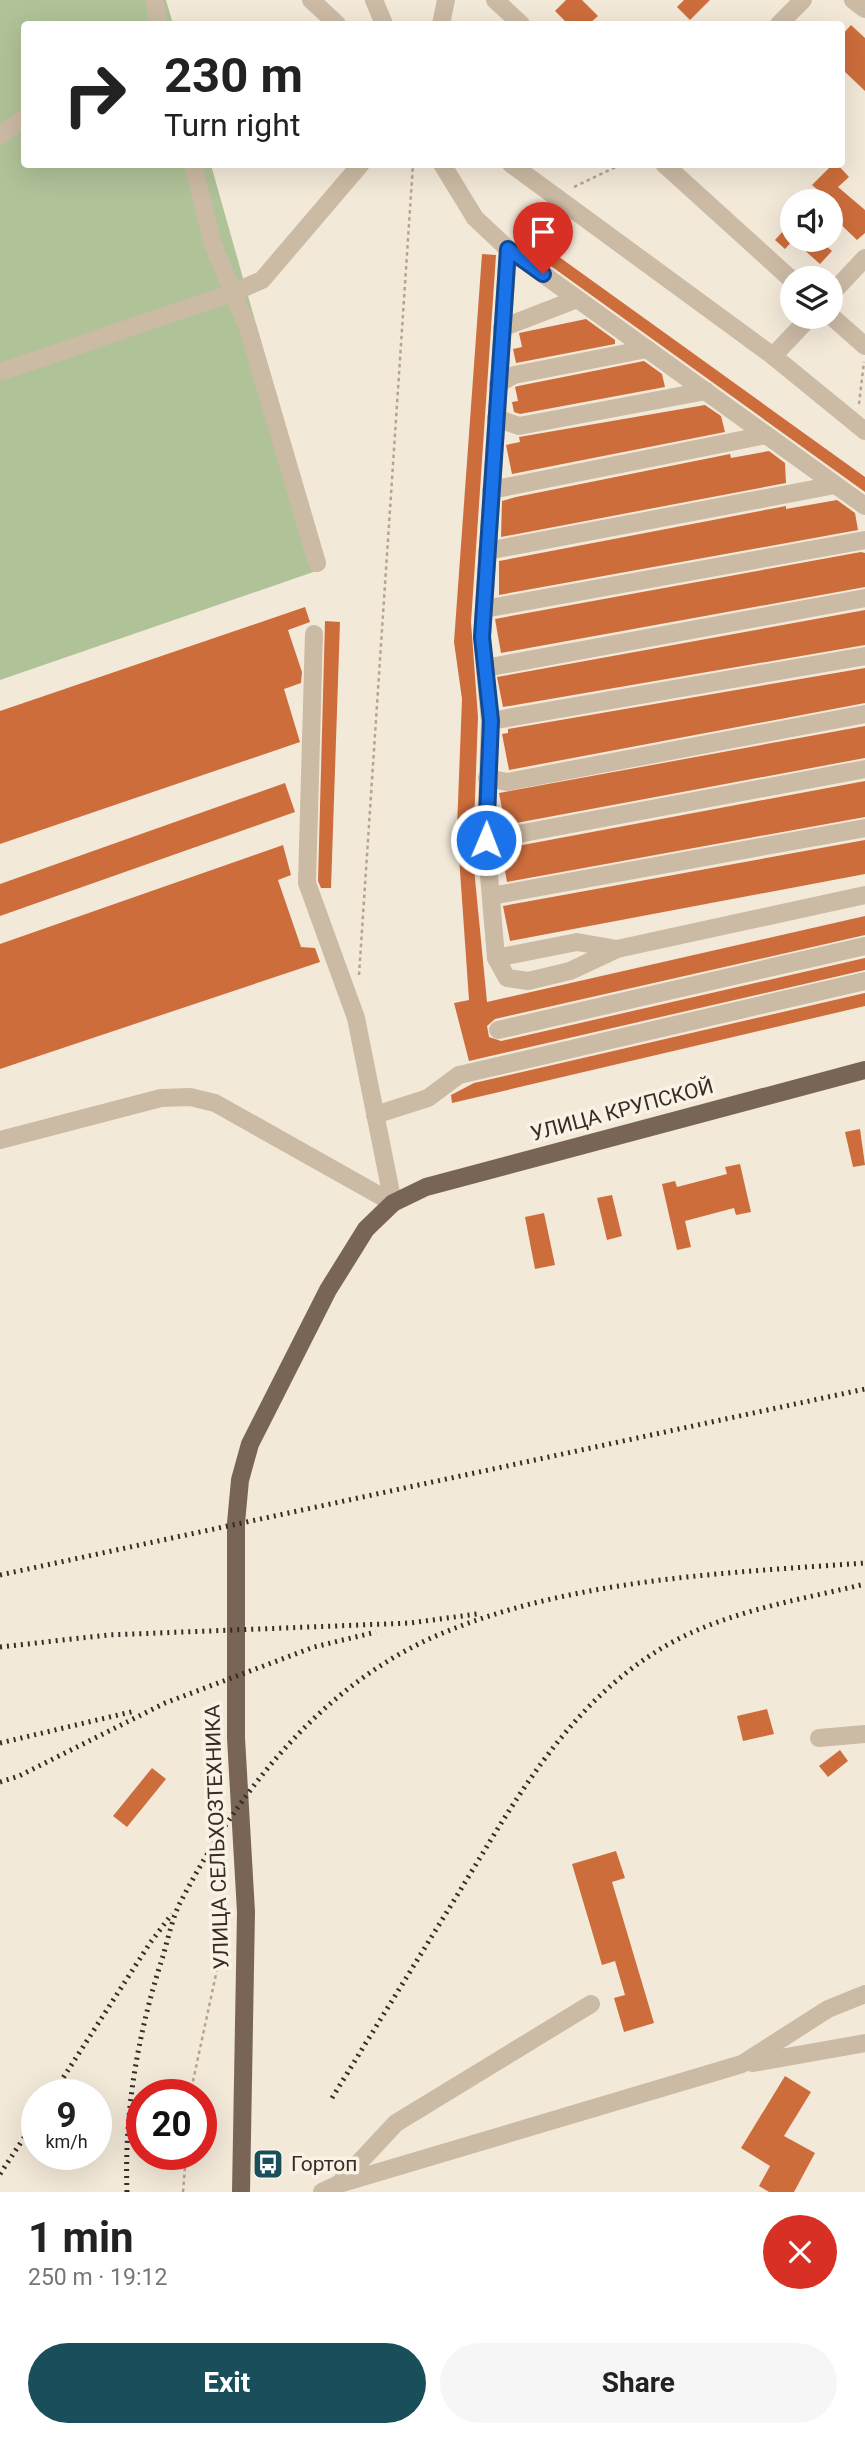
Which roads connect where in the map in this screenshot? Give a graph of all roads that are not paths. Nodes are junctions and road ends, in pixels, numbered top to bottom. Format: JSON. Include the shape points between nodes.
{"nodes":[{"id":1,"x":154,"y":0,"type":"edge"},
{"id":2,"x":311,"y":0,"type":"edge"},
{"id":3,"x":374,"y":0,"type":"edge"},
{"id":4,"x":446,"y":0,"type":"edge"},
{"id":5,"x":495,"y":0,"type":"edge"},
{"id":6,"x":803,"y":0,"type":"edge"},
{"id":7,"x":853,"y":0,"type":"edge"},
{"id":8,"x":865,"y":9,"type":"edge"},
{"id":9,"x":158,"y":21,"type":"edge"},
{"id":10,"x":334,"y":21,"type":"edge"},
{"id":11,"x":383,"y":21,"type":"edge"},
{"id":12,"x":442,"y":21,"type":"edge"},
{"id":13,"x":517,"y":21,"type":"edge"},
{"id":14,"x":782,"y":21,"type":"edge"},
{"id":15,"x":21,"y":120,"type":"edge"},
{"id":16,"x":0,"y":136,"type":"edge"},
{"id":17,"x":194,"y":168,"type":"edge"},
{"id":18,"x":358,"y":168,"type":"edge"},
{"id":19,"x":444,"y":168,"type":"edge"},
{"id":20,"x":516,"y":168,"type":"edge"},
{"id":21,"x":668,"y":168,"type":"edge"},
{"id":22,"x":508,"y":249,"type":"junction"},
{"id":23,"x":865,"y":258,"type":"edge"},
{"id":24,"x":780,"y":269,"type":"edge"},
{"id":25,"x":843,"y":281,"type":"edge"},
{"id":26,"x":232,"y":293,"type":"junction"},
{"id":27,"x":577,"y":299,"type":"junction"},
{"id":28,"x":843,"y":327,"type":"edge"},
{"id":29,"x":502,"y":328,"type":"junction"},
{"id":30,"x":799,"y":329,"type":"edge"},
{"id":31,"x":865,"y":346,"type":"edge"},
{"id":32,"x":647,"y":349,"type":"junction"},
{"id":33,"x":773,"y":356,"type":"junction"},
{"id":34,"x":0,"y":372,"type":"edge"},
{"id":35,"x":498,"y":384,"type":"junction"},
{"id":36,"x":706,"y":391,"type":"junction"},
{"id":37,"x":496,"y":418,"type":"junction"},
{"id":38,"x":861,"y":427,"type":"edge"},
{"id":39,"x":766,"y":435,"type":"junction"},
{"id":40,"x":835,"y":485,"type":"junction"},
{"id":41,"x":491,"y":490,"type":"junction"},
{"id":42,"x":865,"y":506,"type":"edge"},
{"id":43,"x":865,"y":540,"type":"edge"},
{"id":44,"x":487,"y":551,"type":"junction"},
{"id":45,"x":317,"y":563,"type":"dead end"},
{"id":46,"x":865,"y":598,"type":"edge"},
{"id":47,"x":484,"y":609,"type":"junction"},
{"id":48,"x":314,"y":634,"type":"dead end"},
{"id":49,"x":865,"y":656,"type":"edge"},
{"id":50,"x":485,"y":668,"type":"junction"},
{"id":51,"x":865,"y":714,"type":"edge"},
{"id":52,"x":491,"y":721,"type":"junction"},
{"id":53,"x":865,"y":769,"type":"edge"},
{"id":54,"x":487,"y":778,"type":"junction"},
{"id":55,"x":865,"y":828,"type":"edge"},
{"id":56,"x":486,"y":840,"type":"junction"},
{"id":57,"x":865,"y":895,"type":"edge"},
{"id":58,"x":491,"y":896,"type":"junction"},
{"id":59,"x":865,"y":946,"type":"edge"},
{"id":60,"x":617,"y":949,"type":"junction"},
{"id":61,"x":496,"y":958,"type":"junction"},
{"id":62,"x":865,"y":981,"type":"edge"},
{"id":63,"x":498,"y":1030,"type":"dead end"},
{"id":64,"x":865,"y":1070,"type":"edge"},
{"id":65,"x":375,"y":1115,"type":"junction"},
{"id":66,"x":0,"y":1140,"type":"edge"},
{"id":67,"x":393,"y":1203,"type":"junction"},
{"id":68,"x":236,"y":1523,"type":"joint"},
{"id":69,"x":865,"y":1734,"type":"edge"},
{"id":70,"x":819,"y":1738,"type":"dead end"},
{"id":71,"x":865,"y":1994,"type":"edge"},
{"id":72,"x":591,"y":2004,"type":"dead end"},
{"id":73,"x":865,"y":2042,"type":"edge"},
{"id":74,"x":743,"y":2064,"type":"junction"},
{"id":75,"x":339,"y":2184,"type":"junction"},
{"id":76,"x":241,"y":2192,"type":"edge"},
{"id":77,"x":322,"y":2192,"type":"edge"}],
"edges":[{"from":1,"to":9,"type":"street"},
{"from":2,"to":10,"type":"street"},
{"from":3,"to":11,"type":"street"},
{"from":4,"to":12,"type":"street"},
{"from":5,"to":13,"type":"street"},
{"from":6,"to":14,"type":"street"},
{"from":7,"to":8,"type":"street"},
{"from":15,"to":16,"type":"street"},
{"from":17,"to":26,"type":"street","via":[[213,245]]},
{"from":18,"to":26,"type":"street","via":[[262,279]]},
{"from":19,"to":22,"type":"street","via":[[475,218]]},
{"from":20,"to":33,"type":"street"},
{"from":21,"to":24,"type":"street"},
{"from":22,"to":27,"type":"street"},
{"from":22,"to":29,"type":"street"},
{"from":23,"to":25,"type":"street"},
{"from":26,"to":34,"type":"street"},
{"from":26,"to":45,"type":"street","via":[[248,328]]},
{"from":27,"to":29,"type":"street"},
{"from":27,"to":32,"type":"street"},
{"from":28,"to":31,"type":"street"},
{"from":29,"to":35,"type":"street"},
{"from":30,"to":33,"type":"street"},
{"from":32,"to":35,"type":"street","via":[[514,374]]},
{"from":32,"to":36,"type":"street"},
{"from":33,"to":38,"type":"street"},
{"from":35,"to":37,"type":"street"},
{"from":36,"to":37,"type":"street","via":[[519,426]]},
{"from":36,"to":39,"type":"street"},
{"from":37,"to":41,"type":"street"},
{"from":39,"to":40,"type":"street"},
{"from":39,"to":41,"type":"street"},
{"from":40,"to":42,"type":"street"},
{"from":40,"to":44,"type":"street"},
{"from":41,"to":44,"type":"street"},
{"from":43,"to":47,"type":"street"},
{"from":44,"to":47,"type":"street"},
{"from":46,"to":50,"type":"street"},
{"from":47,"to":50,"type":"street"},
{"from":48,"to":65,"type":"street","via":[[307,883],[356,1018]]},
{"from":49,"to":52,"type":"street"},
{"from":50,"to":52,"type":"street"},
{"from":51,"to":54,"type":"street","via":[[507,782]]},
{"from":52,"to":54,"type":"street"},
{"from":53,"to":56,"type":"street"},
{"from":54,"to":56,"type":"street"},
{"from":55,"to":58,"type":"street"},
{"from":56,"to":58,"type":"street"},
{"from":57,"to":60,"type":"street"},
{"from":58,"to":61,"type":"street"},
{"from":59,"to":63,"type":"street"},
{"from":60,"to":61,"type":"street","via":[[577,942]]},
{"from":60,"to":61,"type":"street","via":[[570,971],[528,981],[507,978]]},
{"from":62,"to":65,"type":"street","via":[[459,1075],[428,1098]]},
{"from":64,"to":67,"type":"main road","name":"УЛИЦА КРУПСКОЙ","via":[[510,1163],[426,1187]]},
{"from":65,"to":67,"type":"street"},
{"from":66,"to":67,"type":"street","via":[[161,1098],[190,1097],[215,1103]]},
{"from":67,"to":68,"type":"main road","name":"УЛИЦА КРУПСКОЙ","via":[[366,1229],[328,1290],[250,1444],[240,1480]]},
{"from":68,"to":76,"type":"main road","name":"УЛИЦА СЕЛЬХОЗТЕХНИКА","via":[[236,1738],[246,1912]]},
{"from":69,"to":70,"type":"street"},
{"from":71,"to":74,"type":"street","via":[[828,2009]]},
{"from":72,"to":75,"type":"street","via":[[396,2123]]},
{"from":73,"to":74,"type":"street"},
{"from":74,"to":75,"type":"street"},
{"from":75,"to":77,"type":"street"}]}
